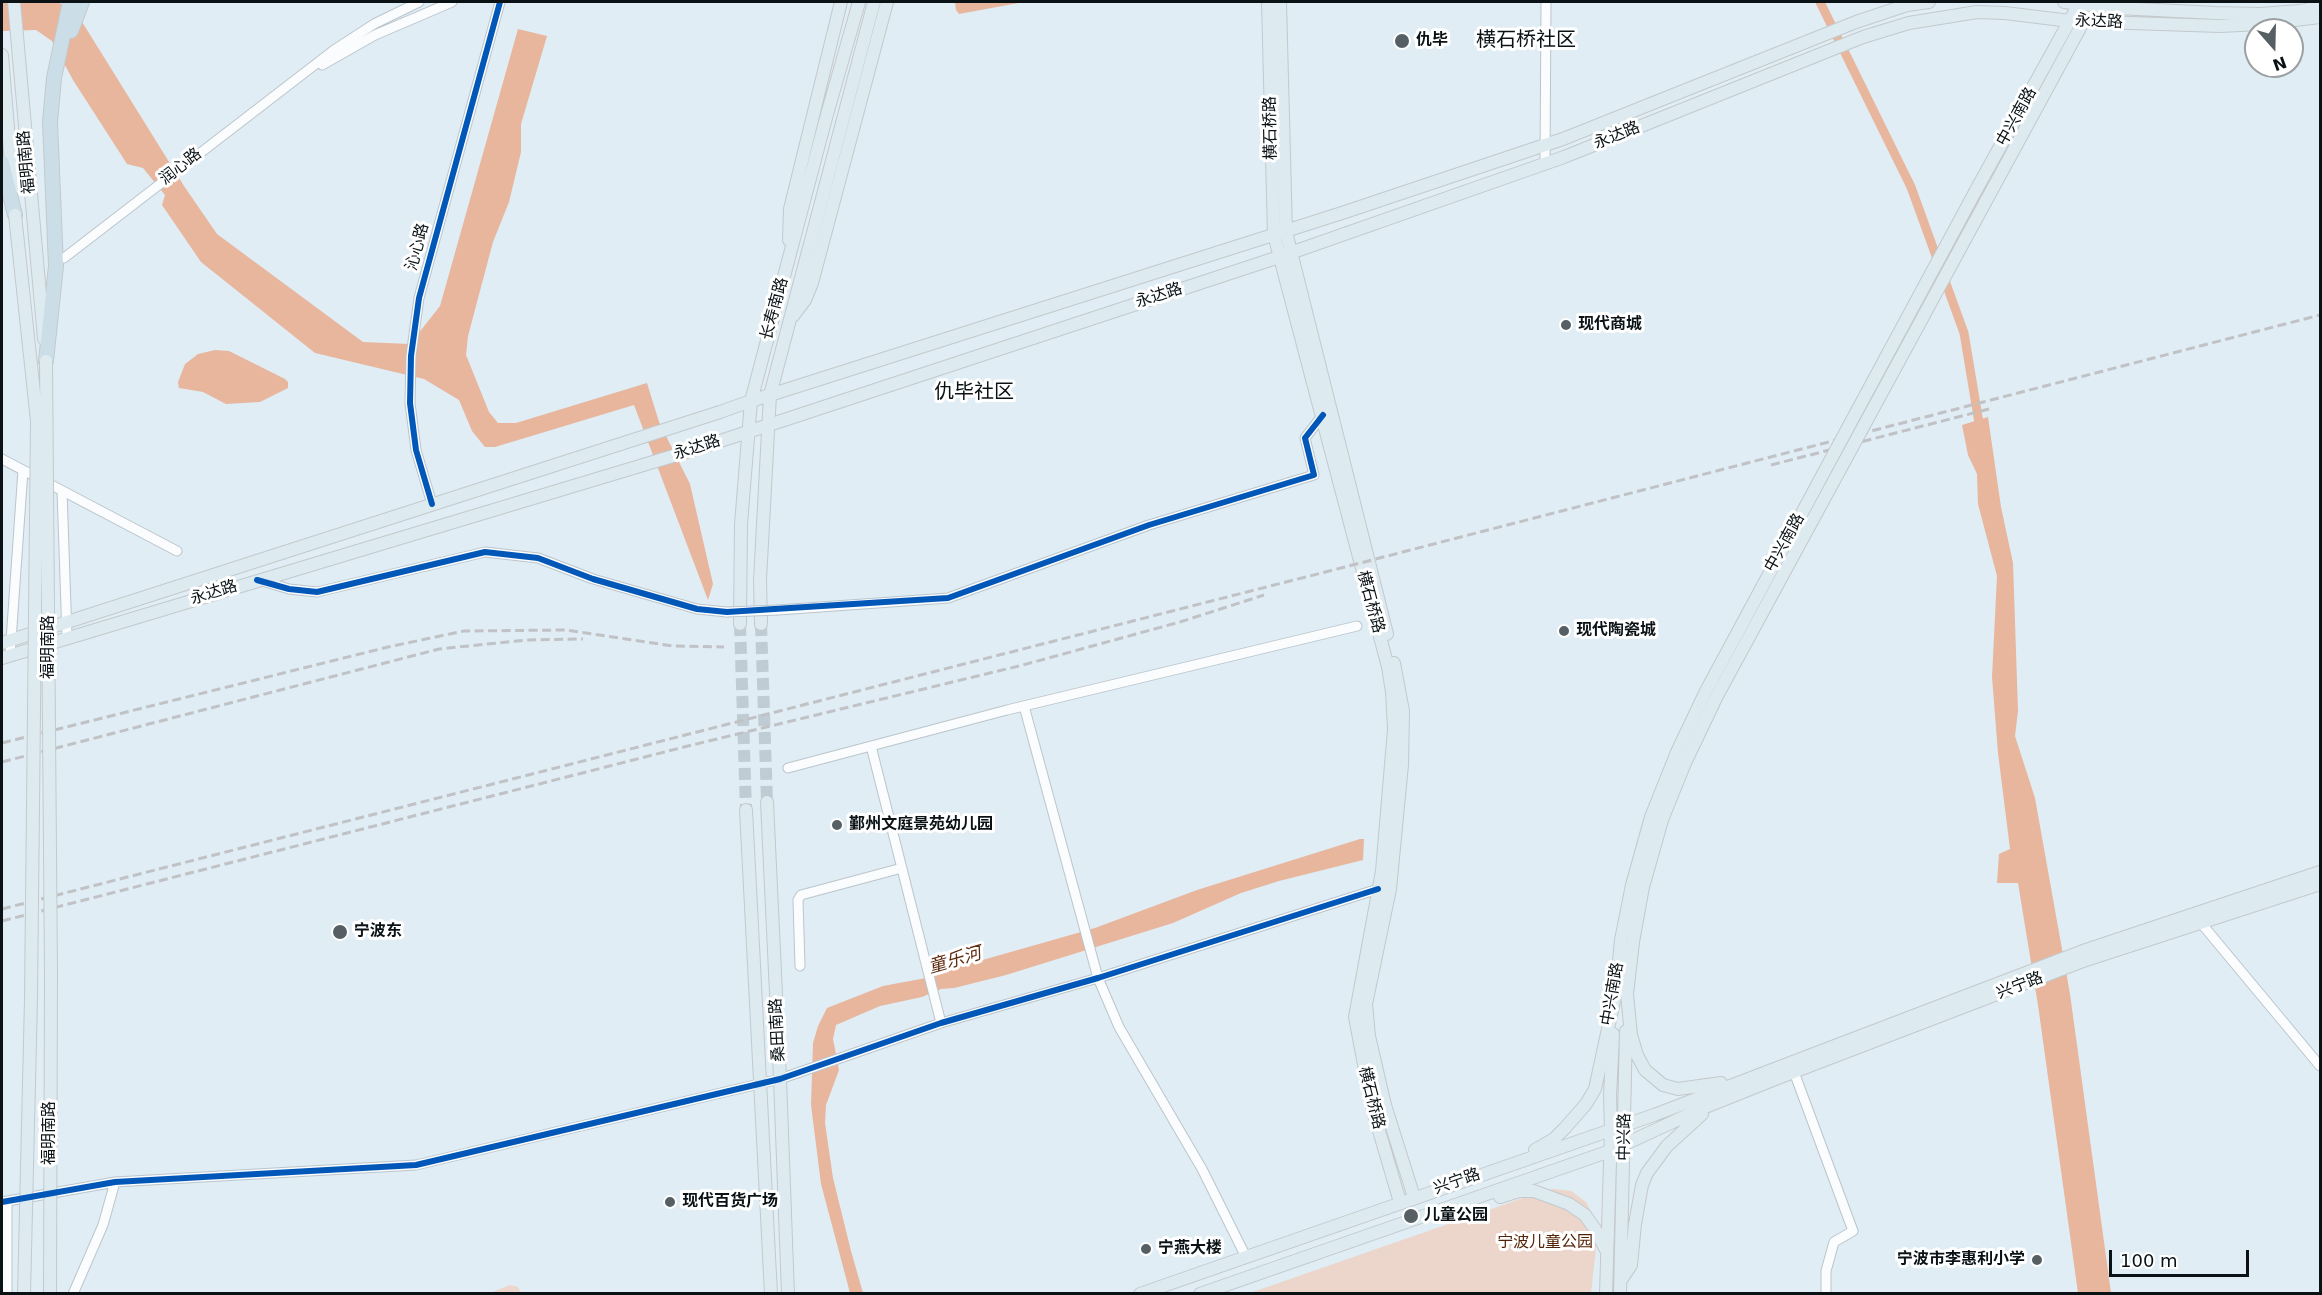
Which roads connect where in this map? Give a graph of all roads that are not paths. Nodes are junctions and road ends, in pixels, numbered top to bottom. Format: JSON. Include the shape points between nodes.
{"nodes":[{"id":1,"x":14,"y":2,"type":"edge"},
{"id":2,"x":70,"y":2,"type":"edge"},
{"id":3,"x":82,"y":2,"type":"edge"},
{"id":4,"x":419,"y":2,"type":"edge"},
{"id":5,"x":452,"y":2,"type":"edge"},
{"id":6,"x":500,"y":2,"type":"edge"},
{"id":7,"x":841,"y":2,"type":"edge"},
{"id":8,"x":859,"y":2,"type":"edge"},
{"id":9,"x":874,"y":2,"type":"edge"},
{"id":10,"x":886,"y":2,"type":"edge"},
{"id":11,"x":1268,"y":2,"type":"edge"},
{"id":12,"x":1280,"y":2,"type":"edge"},
{"id":13,"x":1546,"y":2,"type":"edge"},
{"id":14,"x":1929,"y":2,"type":"edge"},
{"id":15,"x":2064,"y":2,"type":"edge"},
{"id":16,"x":2079,"y":3,"type":"edge"},
{"id":17,"x":2093,"y":3,"type":"edge"},
{"id":18,"x":2320,"y":7,"type":"edge"},
{"id":19,"x":2320,"y":17,"type":"edge"},
{"id":20,"x":2070,"y":21,"type":"junction"},
{"id":21,"x":2084,"y":21,"type":"junction"},
{"id":22,"x":2,"y":55,"type":"edge"},
{"id":23,"x":299,"y":77,"type":"junction"},
{"id":24,"x":54,"y":78,"type":"junction"},
{"id":25,"x":1546,"y":145,"type":"junction"},
{"id":26,"x":2,"y":164,"type":"edge"},
{"id":27,"x":1545,"y":164,"type":"junction"},
{"id":28,"x":15,"y":215,"type":"junction"},
{"id":29,"x":1280,"y":233,"type":"junction"},
{"id":30,"x":1285,"y":254,"type":"junction"},
{"id":31,"x":64,"y":258,"type":"dead end"},
{"id":32,"x":788,"y":260,"type":"junction"},
{"id":33,"x":789,"y":322,"type":"junction"},
{"id":34,"x":46,"y":361,"type":"junction"},
{"id":35,"x":770,"y":395,"type":"junction"},
{"id":36,"x":751,"y":401,"type":"junction"},
{"id":37,"x":1323,"y":415,"type":"junction"},
{"id":38,"x":768,"y":424,"type":"junction"},
{"id":39,"x":749,"y":431,"type":"junction"},
{"id":40,"x":2,"y":459,"type":"edge"},
{"id":41,"x":23,"y":470,"type":"junction"},
{"id":42,"x":62,"y":491,"type":"junction"},
{"id":43,"x":432,"y":504,"type":"junction"},
{"id":44,"x":177,"y":551,"type":"dead end"},
{"id":45,"x":257,"y":580,"type":"junction"},
{"id":46,"x":67,"y":622,"type":"junction"},
{"id":47,"x":740,"y":624,"type":"tunnel mouth"},
{"id":48,"x":761,"y":624,"type":"tunnel mouth"},
{"id":49,"x":1357,"y":626,"type":"dead end"},
{"id":50,"x":68,"y":637,"type":"junction"},
{"id":51,"x":6,"y":641,"type":"edge"},
{"id":52,"x":6,"y":657,"type":"edge"},
{"id":53,"x":1024,"y":706,"type":"junction"},
{"id":54,"x":871,"y":746,"type":"junction"},
{"id":55,"x":788,"y":768,"type":"dead end"},
{"id":56,"x":766,"y":802,"type":"tunnel mouth"},
{"id":57,"x":746,"y":810,"type":"tunnel mouth"},
{"id":58,"x":1656,"y":819,"type":"junction"},
{"id":59,"x":902,"y":868,"type":"junction"},
{"id":60,"x":2320,"y":872,"type":"edge"},
{"id":61,"x":2320,"y":884,"type":"edge"},
{"id":62,"x":1378,"y":889,"type":"junction"},
{"id":63,"x":2201,"y":923,"type":"junction"},
{"id":64,"x":2084,"y":956,"type":"junction"},
{"id":65,"x":800,"y":966,"type":"dead end"},
{"id":66,"x":1098,"y":978,"type":"junction"},
{"id":67,"x":1992,"y":990,"type":"junction"},
{"id":68,"x":1621,"y":993,"type":"junction"},
{"id":69,"x":941,"y":1023,"type":"junction"},
{"id":70,"x":2320,"y":1066,"type":"edge"},
{"id":71,"x":1794,"y":1072,"type":"junction"},
{"id":72,"x":780,"y":1079,"type":"junction"},
{"id":73,"x":1654,"y":1080,"type":"joint"},
{"id":74,"x":1740,"y":1082,"type":"junction"},
{"id":75,"x":759,"y":1084,"type":"junction"},
{"id":76,"x":1724,"y":1100,"type":"junction"},
{"id":77,"x":1624,"y":1124,"type":"junction"},
{"id":78,"x":1611,"y":1129,"type":"junction"},
{"id":79,"x":1624,"y":1143,"type":"junction"},
{"id":80,"x":1610,"y":1150,"type":"junction"},
{"id":81,"x":1647,"y":1173,"type":"joint"},
{"id":82,"x":115,"y":1182,"type":"junction"},
{"id":83,"x":1428,"y":1193,"type":"junction"},
{"id":84,"x":1414,"y":1197,"type":"junction"},
{"id":85,"x":4,"y":1201,"type":"edge"},
{"id":86,"x":1400,"y":1202,"type":"junction"},
{"id":87,"x":1435,"y":1212,"type":"junction"},
{"id":88,"x":1607,"y":1251,"type":"junction"},
{"id":89,"x":1246,"y":1257,"type":"junction"},
{"id":90,"x":1621,"y":1287,"type":"edge"},
{"id":91,"x":7,"y":1293,"type":"edge"},
{"id":92,"x":24,"y":1293,"type":"edge"},
{"id":93,"x":50,"y":1293,"type":"edge"},
{"id":94,"x":73,"y":1293,"type":"edge"},
{"id":95,"x":771,"y":1293,"type":"edge"},
{"id":96,"x":788,"y":1293,"type":"edge"},
{"id":97,"x":1140,"y":1293,"type":"edge"},
{"id":98,"x":1200,"y":1293,"type":"edge"},
{"id":99,"x":1606,"y":1293,"type":"edge"},
{"id":100,"x":1826,"y":1293,"type":"edge"}],
"edges":[{"from":1,"to":34,"type":"main road","name":"福明南路"},
{"from":2,"to":24,"type":"highway"},
{"from":3,"to":24,"type":"highway"},
{"from":4,"to":23,"type":"street","name":"润心路","via":[[374,24]]},
{"from":5,"to":23,"type":"street","name":"润心路","via":[[375,35]]},
{"from":6,"to":43,"type":"street","name":"沁心路","via":[[419,298],[411,356],[416,450]]},
{"from":7,"to":32,"type":"main road","via":[[790,209]]},
{"from":8,"to":32,"type":"main road","name":"长寿南路"},
{"from":9,"to":33,"type":"main road","name":"长寿南路"},
{"from":10,"to":33,"type":"main road","via":[[812,283]]},
{"from":11,"to":29,"type":"main road","name":"横石桥路"},
{"from":12,"to":29,"type":"main road","name":"横石桥路"},
{"from":13,"to":25,"type":"street"},
{"from":14,"to":25,"type":"main road","name":"永达路","via":[[1856,22]]},
{"from":15,"to":16,"type":"main road","name":"永达路"},
{"from":16,"to":17,"type":"main road","name":"永达路"},
{"from":16,"to":20,"type":"main road","name":"中兴南路"},
{"from":17,"to":18,"type":"main road","name":"永达路","via":[[2260,14]]},
{"from":17,"to":21,"type":"main road","name":"中兴南路"},
{"from":19,"to":21,"type":"main road","name":"永达路","via":[[2220,26]]},
{"from":20,"to":21,"type":"main road","name":"永达路"},
{"from":20,"to":27,"type":"main road","name":"永达路","via":[[1977,12],[1909,23]]},
{"from":20,"to":58,"type":"main road","name":"中兴南路","bridge":true,"via":[[1706,691],[1677,752]]},
{"from":21,"to":58,"type":"main road","name":"中兴南路","bridge":true,"via":[[1717,696]]},
{"from":22,"to":28,"type":"main road","name":"福明南路"},
{"from":23,"to":31,"type":"street","name":"润心路"},
{"from":24,"to":34,"type":"highway","via":[[50,122],[56,266]]},
{"from":25,"to":27,"type":"street"},
{"from":25,"to":29,"type":"main road","name":"永达路"},
{"from":26,"to":28,"type":"highway"},
{"from":27,"to":30,"type":"main road","name":"永达路"},
{"from":28,"to":92,"type":"main road","name":"福明南路","bridge":true,"via":[[37,421]]},
{"from":29,"to":30,"type":"main road","name":"横石桥路"},
{"from":29,"to":35,"type":"main road","name":"永达路"},
{"from":30,"to":37,"type":"main road","name":"横石桥路"},
{"from":30,"to":38,"type":"main road","name":"永达路"},
{"from":30,"to":84,"type":"main road","name":"横石桥路","via":[[1402,701],[1404,735],[1390,889],[1366,1004],[1385,1105]]},
{"from":32,"to":36,"type":"main road","name":"长寿南路"},
{"from":33,"to":35,"type":"main road","name":"长寿南路"},
{"from":34,"to":93,"type":"main road","name":"福明南路","bridge":true},
{"from":35,"to":36,"type":"main road","name":"永达路"},
{"from":35,"to":38,"type":"main road","name":"长寿南路"},
{"from":36,"to":39,"type":"main road","name":"长寿南路"},
{"from":36,"to":43,"type":"main road","name":"永达路"},
{"from":37,"to":45,"type":"street","bridge":true,"via":[[1305,438],[1314,475],[1149,525],[948,598],[727,612],[697,609],[593,579],[537,558],[485,552],[317,592]]},
{"from":37,"to":62,"type":"main road","name":"横石桥路","via":[[1392,692],[1393,756]]},
{"from":38,"to":39,"type":"main road","name":"永达路"},
{"from":38,"to":48,"type":"main road","name":"长寿南路"},
{"from":39,"to":45,"type":"main road","name":"永达路"},
{"from":39,"to":47,"type":"main road","name":"长寿南路","via":[[741,524]]},
{"from":40,"to":41,"type":"street"},
{"from":41,"to":42,"type":"street"},
{"from":41,"to":51,"type":"street"},
{"from":42,"to":44,"type":"street"},
{"from":42,"to":46,"type":"street"},
{"from":43,"to":46,"type":"main road","name":"永达路"},
{"from":45,"to":50,"type":"main road","name":"永达路"},
{"from":46,"to":50,"type":"street"},
{"from":46,"to":51,"type":"main road","name":"永达路"},
{"from":49,"to":53,"type":"street"},
{"from":50,"to":52,"type":"main road","name":"永达路"},
{"from":51,"to":52,"type":"street"},
{"from":53,"to":54,"type":"street"},
{"from":53,"to":66,"type":"street"},
{"from":54,"to":55,"type":"street"},
{"from":54,"to":59,"type":"street"},
{"from":56,"to":72,"type":"main road","name":"桑田南路"},
{"from":57,"to":75,"type":"main road","name":"桑田南路"},
{"from":58,"to":68,"type":"main road","name":"中兴南路","via":[[1632,885],[1621,940]]},
{"from":59,"to":65,"type":"street","via":[[801,895]]},
{"from":59,"to":69,"type":"street"},
{"from":60,"to":64,"type":"main road","name":"兴宁路"},
{"from":61,"to":63,"type":"main road","name":"兴宁路"},
{"from":62,"to":66,"type":"street"},
{"from":62,"to":86,"type":"main road","name":"横石桥路","via":[[1355,1028],[1371,1107]]},
{"from":63,"to":64,"type":"main road","name":"兴宁路"},
{"from":63,"to":70,"type":"street"},
{"from":64,"to":67,"type":"main road","name":"兴宁路"},
{"from":66,"to":69,"type":"street"},
{"from":66,"to":89,"type":"street","via":[[1119,1027],[1202,1169]]},
{"from":67,"to":71,"type":"main road","name":"兴宁路"},
{"from":67,"to":74,"type":"main road","name":"兴宁路"},
{"from":68,"to":73,"type":"main road","name":"中兴南路","via":[[1637,1055]]},
{"from":68,"to":77,"type":"main road","name":"中兴路"},
{"from":68,"to":78,"type":"main road","name":"中兴路","via":[[1610,1096]]},
{"from":68,"to":83,"type":"main road","name":"中兴南路","via":[[1595,1089],[1576,1117],[1541,1147]]},
{"from":69,"to":72,"type":"street"},
{"from":71,"to":76,"type":"main road","name":"兴宁路"},
{"from":71,"to":100,"type":"street","via":[[1853,1231],[1834,1242],[1826,1271]]},
{"from":72,"to":75,"type":"street"},
{"from":72,"to":96,"type":"main road","name":"桑田南路"},
{"from":73,"to":74,"type":"main road","name":"兴宁路","via":[[1678,1089]]},
{"from":74,"to":77,"type":"main road","name":"兴宁路"},
{"from":75,"to":82,"type":"street","via":[[416,1165]]},
{"from":75,"to":95,"type":"main road","name":"桑田南路"},
{"from":76,"to":79,"type":"main road","name":"兴宁路"},
{"from":76,"to":81,"type":"main road","name":"兴宁路","via":[[1682,1130]]},
{"from":77,"to":78,"type":"main road","name":"兴宁路"},
{"from":77,"to":79,"type":"main road","name":"中兴路"},
{"from":78,"to":80,"type":"main road","name":"中兴路"},
{"from":78,"to":83,"type":"main road","name":"兴宁路"},
{"from":79,"to":80,"type":"main road","name":"兴宁路"},
{"from":79,"to":90,"type":"main road","name":"中兴路"},
{"from":80,"to":87,"type":"main road","name":"兴宁路"},
{"from":80,"to":88,"type":"main road","name":"中兴路"},
{"from":81,"to":90,"type":"main road","name":"中兴路","via":[[1635,1224],[1631,1265]]},
{"from":82,"to":85,"type":"street"},
{"from":82,"to":94,"type":"street","via":[[103,1225]]},
{"from":83,"to":84,"type":"main road","name":"兴宁路"},
{"from":84,"to":86,"type":"main road","name":"兴宁路"},
{"from":85,"to":91,"type":"street"},
{"from":86,"to":89,"type":"main road","name":"兴宁路"},
{"from":87,"to":88,"type":"main road","via":[[1519,1191],[1534,1191],[1569,1204],[1585,1215]]},
{"from":87,"to":98,"type":"main road","name":"兴宁路"},
{"from":88,"to":99,"type":"main road","name":"中兴路"},
{"from":89,"to":97,"type":"main road","name":"兴宁路"}]}
